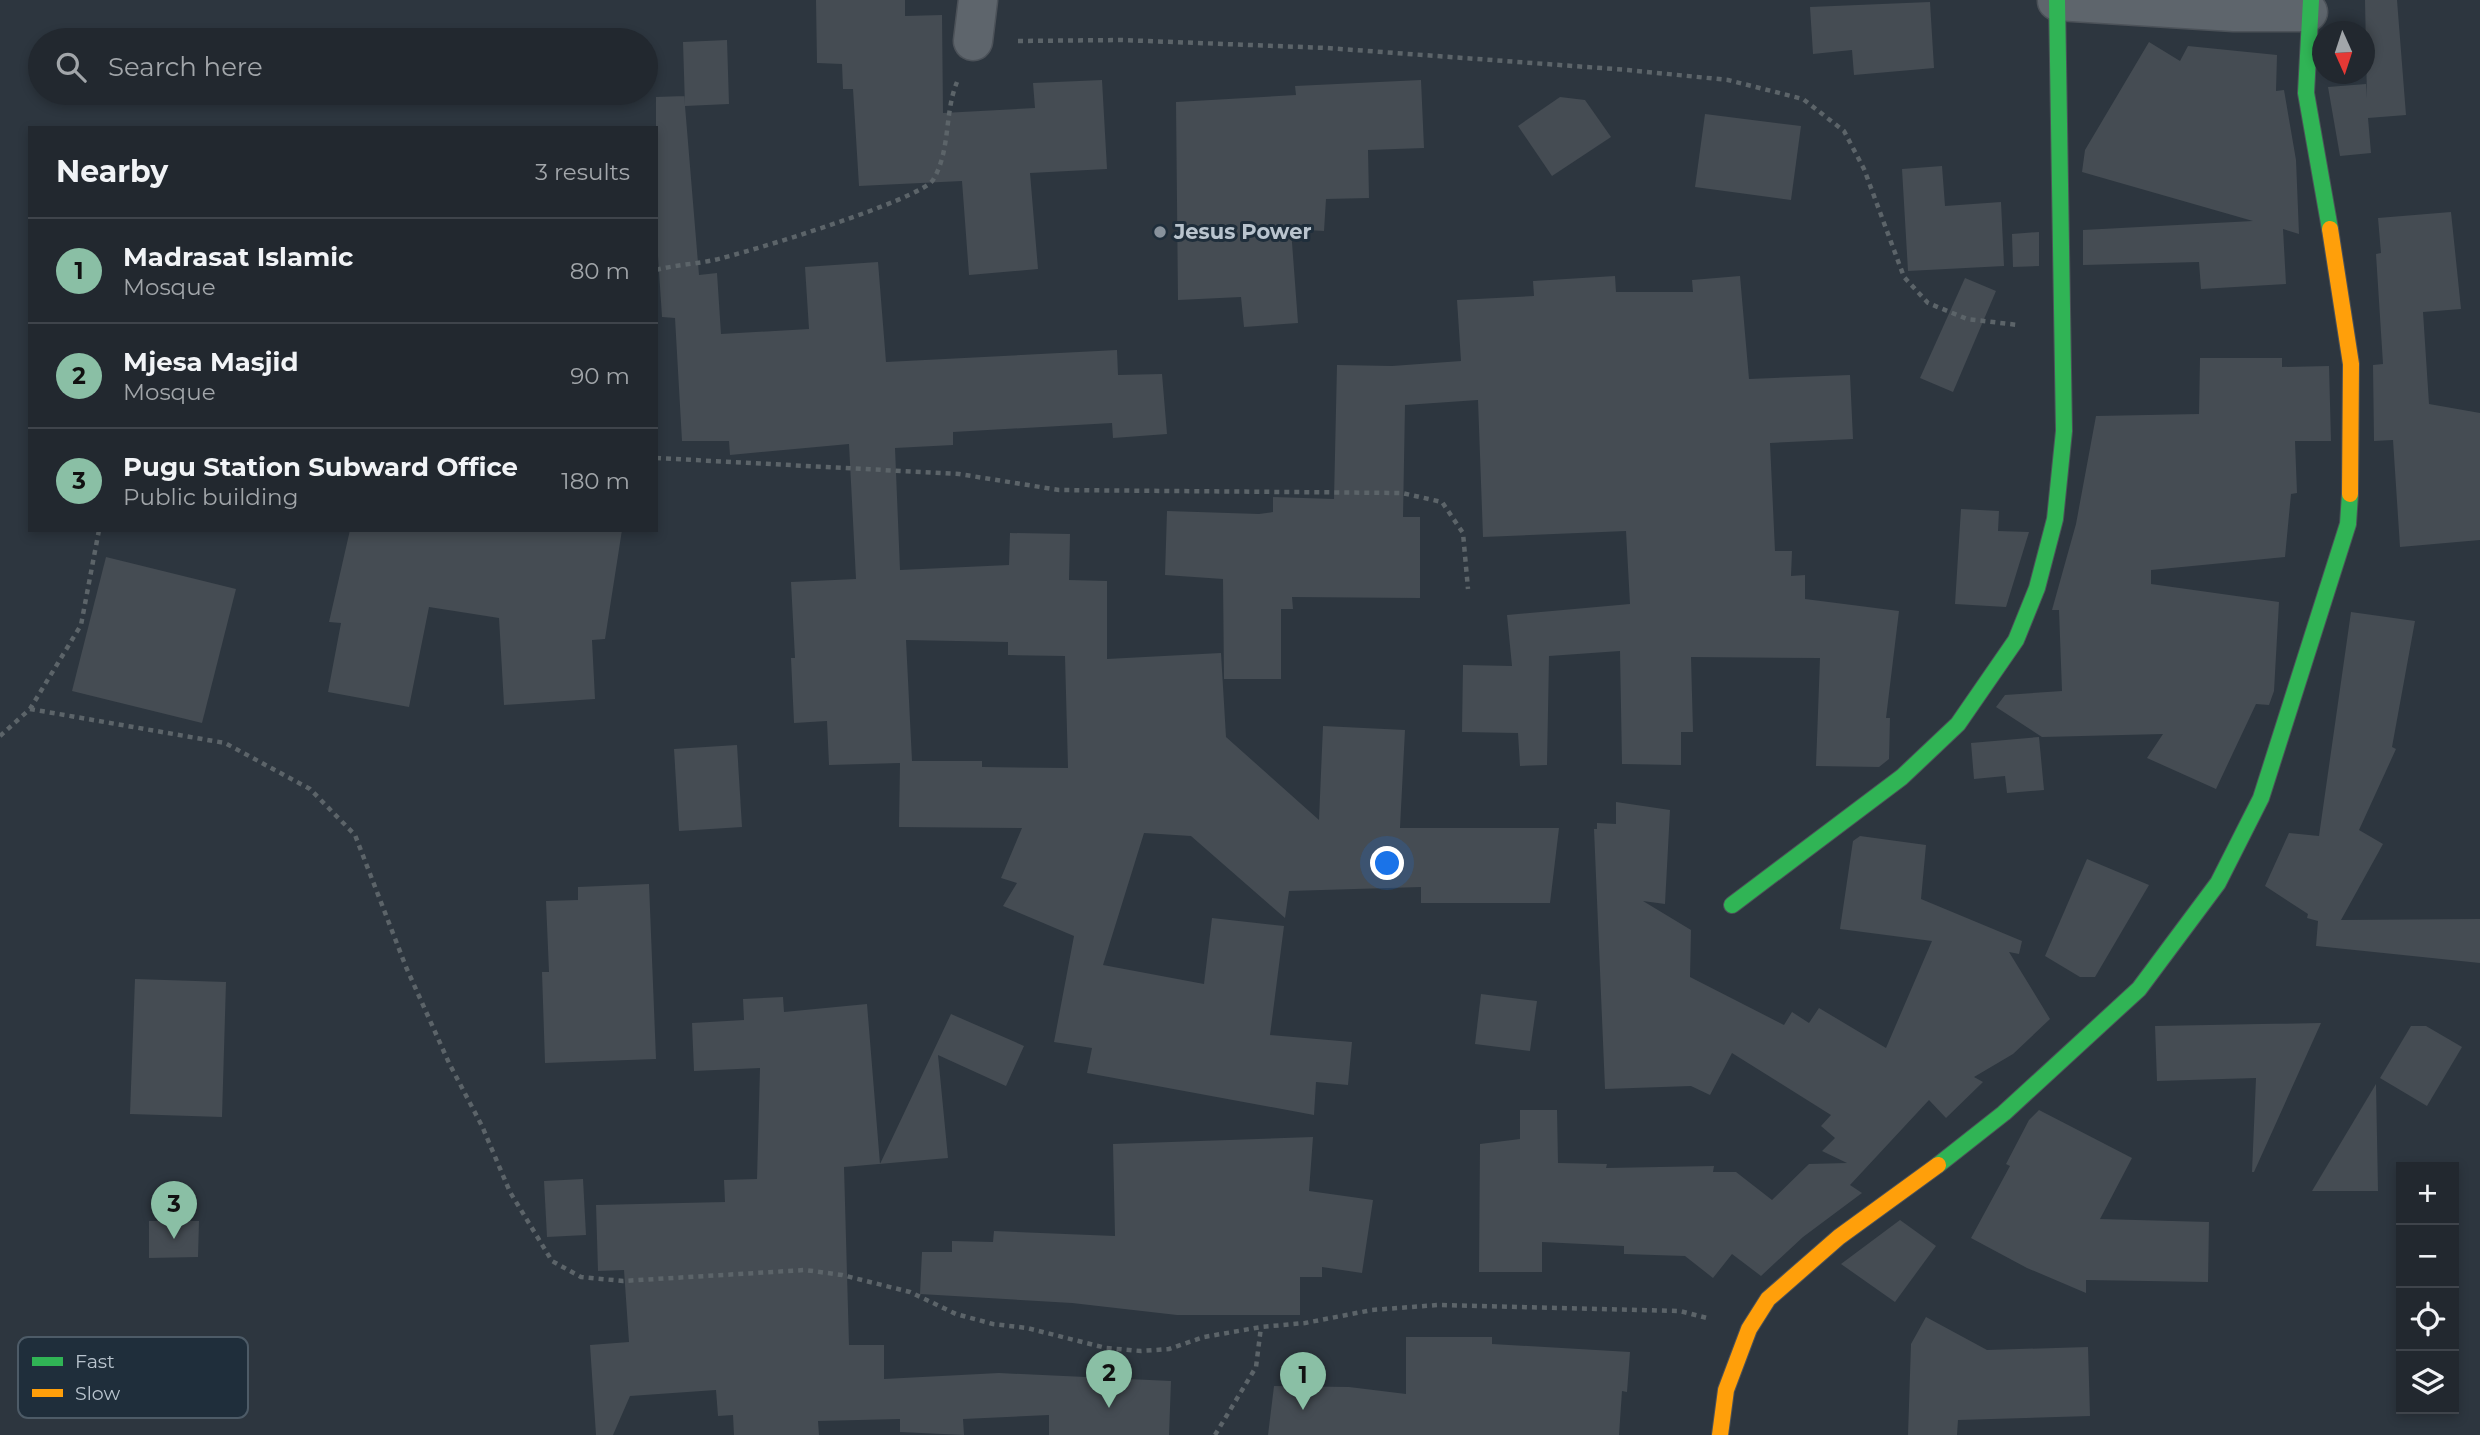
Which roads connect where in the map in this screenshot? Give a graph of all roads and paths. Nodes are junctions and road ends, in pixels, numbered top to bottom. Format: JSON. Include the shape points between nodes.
{"nodes":[{"id":1,"x":978,"y":0,"type":"edge"},
{"id":2,"x":2057,"y":1,"type":"edge"},
{"id":3,"x":2310,"y":6,"type":"edge"},
{"id":4,"x":973,"y":41,"type":"junction"},
{"id":5,"x":658,"y":270,"type":"edge"},
{"id":6,"x":2065,"y":329,"type":"junction"},
{"id":7,"x":658,"y":458,"type":"edge"},
{"id":8,"x":99,"y":532,"type":"edge"},
{"id":9,"x":1468,"y":589,"type":"dead end"},
{"id":10,"x":30,"y":709,"type":"junction"},
{"id":11,"x":0,"y":736,"type":"edge"},
{"id":12,"x":1732,"y":905,"type":"dead end"},
{"id":13,"x":1261,"y":1327,"type":"junction"},
{"id":14,"x":1749,"y":1329,"type":"junction"},
{"id":15,"x":1215,"y":1435,"type":"edge"},
{"id":16,"x":1720,"y":1435,"type":"edge"}],
"edges":[{"from":1,"to":4,"type":"street"},
{"from":2,"to":3,"type":"street","via":[[2234,12]]},
{"from":2,"to":6,"type":"street"},
{"from":3,"to":14,"type":"street","via":[[2306,93],[2351,364],[2353,463],[2348,524],[2261,798],[2218,883],[2139,989],[2004,1113],[1793,1273],[1768,1299]]},
{"from":4,"to":5,"type":"path","via":[[952,94],[943,161],[931,183],[776,243]]},
{"from":4,"to":6,"type":"path","via":[[1121,40],[1327,48],[1716,79],[1803,99],[1844,131],[1864,169],[1904,277],[1928,303],[1967,319]]},
{"from":6,"to":12,"type":"street","via":[[2064,431],[2055,519],[2016,640],[1958,724],[1902,777]]},
{"from":7,"to":9,"type":"path","via":[[959,474],[1059,490],[1402,493],[1442,502],[1463,533]]},
{"from":8,"to":10,"type":"path","via":[[81,625]]},
{"from":10,"to":11,"type":"path"},
{"from":10,"to":13,"type":"path","via":[[225,743],[310,789],[355,835],[406,967],[510,1192],[552,1261],[581,1277],[623,1281],[805,1270],[909,1292],[956,1314],[993,1324],[1142,1351]]},
{"from":13,"to":14,"type":"path","via":[[1438,1305],[1680,1311]]},
{"from":13,"to":15,"type":"path","via":[[1256,1367]]},
{"from":14,"to":16,"type":"street","via":[[1726,1390]]}]}
